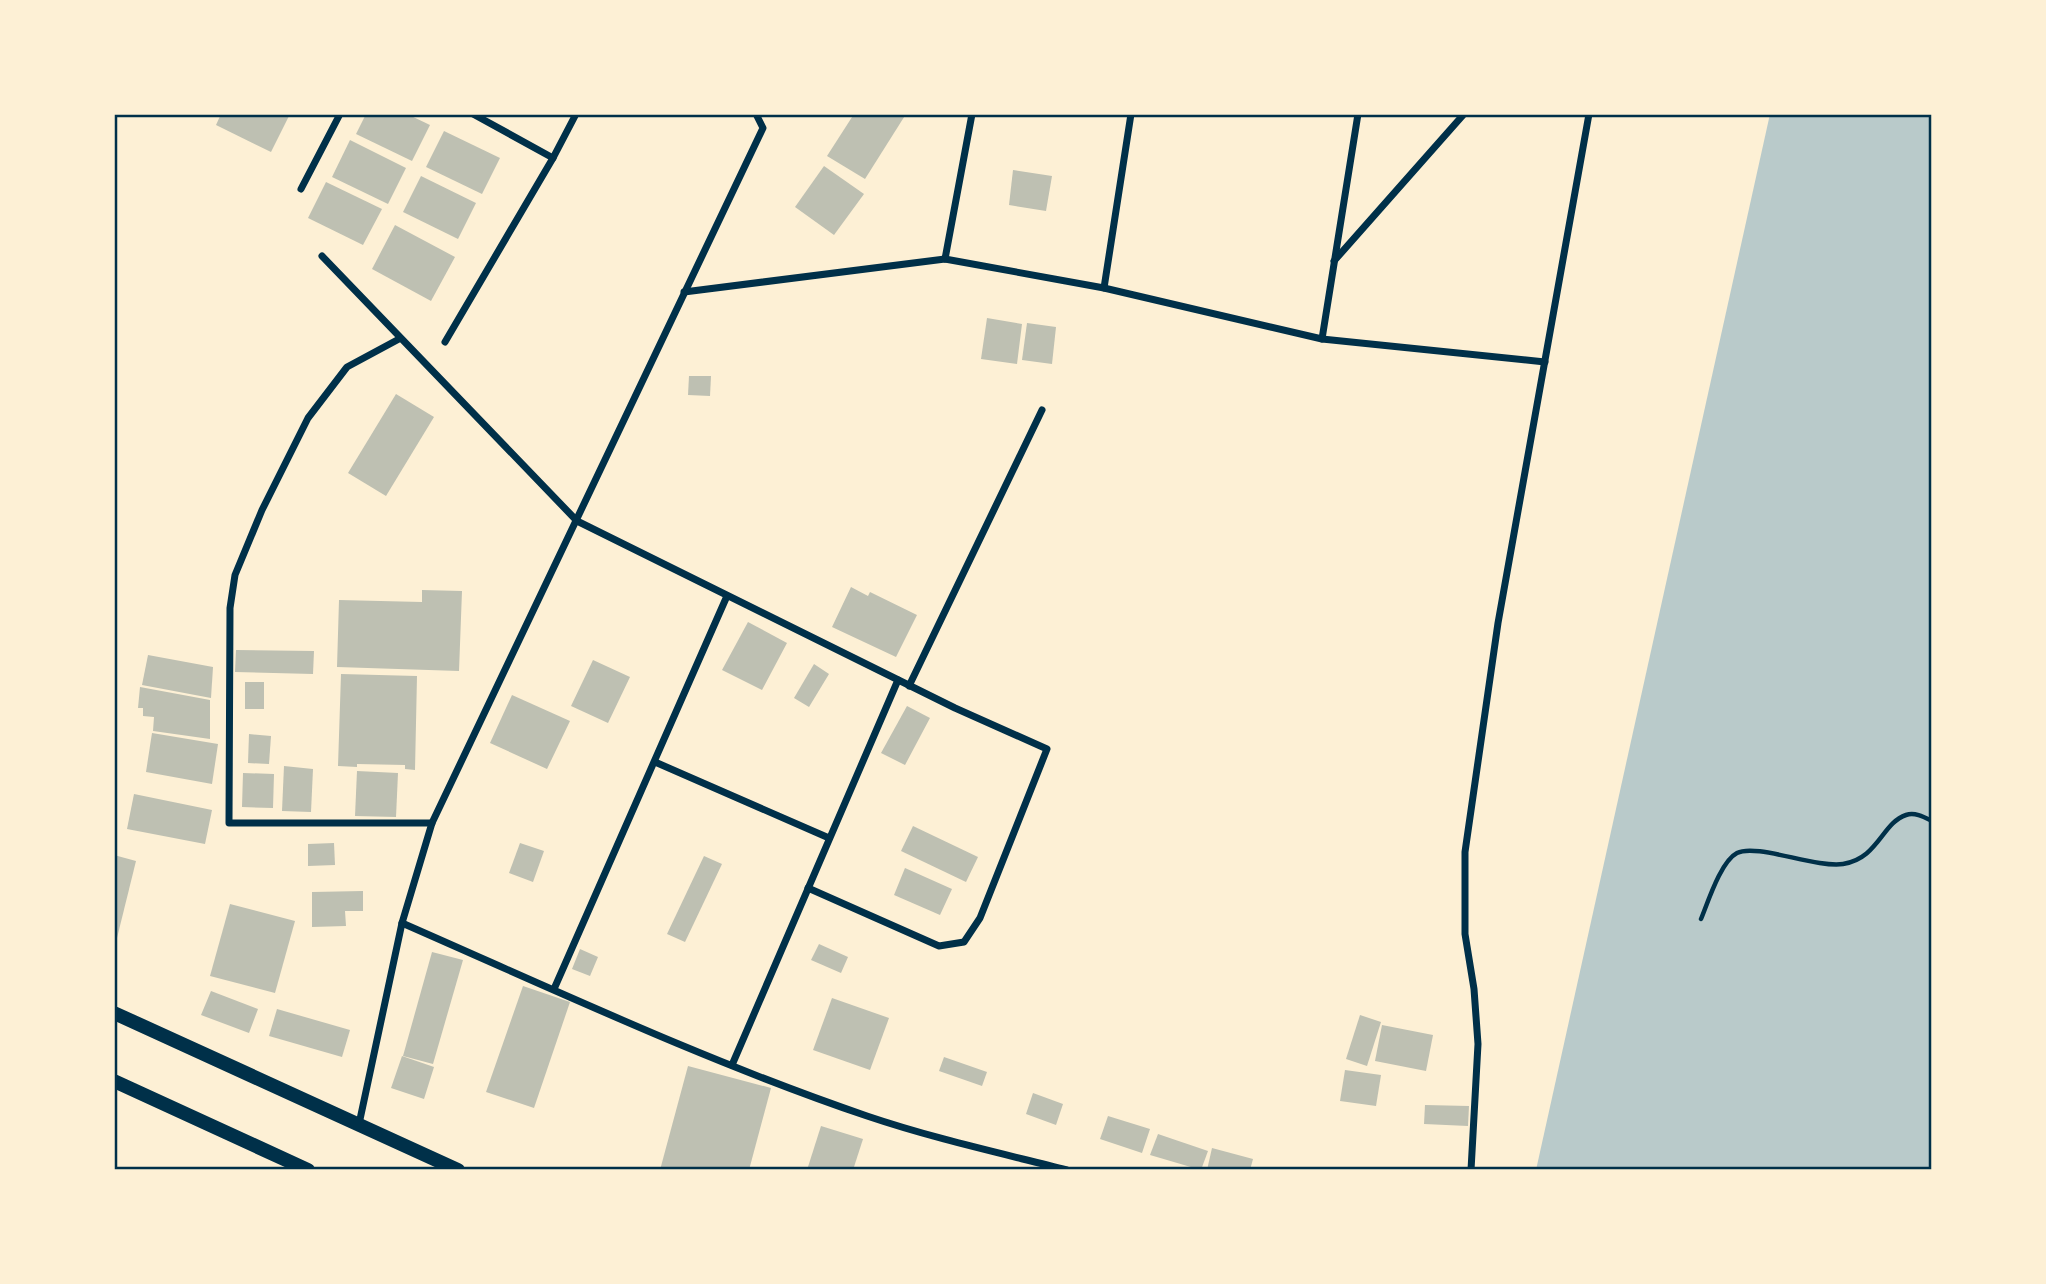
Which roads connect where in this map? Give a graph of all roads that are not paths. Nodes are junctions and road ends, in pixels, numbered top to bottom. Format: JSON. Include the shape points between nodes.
{"nodes":[{"id":1,"x":340,"y":114,"type":"edge"},
{"id":2,"x":473,"y":114,"type":"edge"},
{"id":3,"x":576,"y":114,"type":"edge"},
{"id":4,"x":755,"y":114,"type":"edge"},
{"id":5,"x":972,"y":114,"type":"edge"},
{"id":6,"x":1131,"y":114,"type":"edge"},
{"id":7,"x":1358,"y":114,"type":"edge"},
{"id":8,"x":1464,"y":114,"type":"edge"},
{"id":9,"x":1589,"y":114,"type":"edge"},
{"id":10,"x":553,"y":158,"type":"junction"},
{"id":11,"x":301,"y":189,"type":"dead end"},
{"id":12,"x":323,"y":256,"type":"dead end"},
{"id":13,"x":945,"y":259,"type":"junction"},
{"id":14,"x":1334,"y":262,"type":"junction"},
{"id":15,"x":1104,"y":288,"type":"junction"},
{"id":16,"x":684,"y":292,"type":"junction"},
{"id":17,"x":399,"y":339,"type":"junction"},
{"id":18,"x":1322,"y":339,"type":"junction"},
{"id":19,"x":444,"y":342,"type":"dead end"},
{"id":20,"x":1545,"y":362,"type":"junction"},
{"id":21,"x":1042,"y":410,"type":"dead end"},
{"id":22,"x":577,"y":521,"type":"junction"},
{"id":23,"x":727,"y":596,"type":"junction"},
{"id":24,"x":898,"y":680,"type":"junction"},
{"id":25,"x":909,"y":686,"type":"junction"},
{"id":26,"x":655,"y":761,"type":"junction"},
{"id":27,"x":432,"y":823,"type":"junction"},
{"id":28,"x":829,"y":838,"type":"junction"},
{"id":29,"x":808,"y":888,"type":"junction"},
{"id":30,"x":402,"y":923,"type":"junction"},
{"id":31,"x":554,"y":989,"type":"junction"},
{"id":32,"x":114,"y":1013,"type":"edge"},
{"id":33,"x":732,"y":1065,"type":"junction"},
{"id":34,"x":114,"y":1081,"type":"edge"},
{"id":35,"x":359,"y":1125,"type":"junction"},
{"id":36,"x":308,"y":1170,"type":"edge"},
{"id":37,"x":458,"y":1170,"type":"edge"},
{"id":38,"x":1067,"y":1170,"type":"edge"},
{"id":39,"x":1471,"y":1170,"type":"edge"}],
"edges":[{"from":1,"to":11,"type":"street"},
{"from":2,"to":10,"type":"street"},
{"from":3,"to":10,"type":"street"},
{"from":4,"to":16,"type":"street","via":[[763,128]]},
{"from":5,"to":13,"type":"street"},
{"from":6,"to":15,"type":"street"},
{"from":7,"to":14,"type":"street"},
{"from":8,"to":14,"type":"street"},
{"from":9,"to":20,"type":"street"},
{"from":10,"to":19,"type":"street"},
{"from":12,"to":17,"type":"street"},
{"from":13,"to":15,"type":"street"},
{"from":13,"to":16,"type":"street"},
{"from":14,"to":18,"type":"street"},
{"from":15,"to":18,"type":"street"},
{"from":16,"to":22,"type":"street"},
{"from":17,"to":22,"type":"street"},
{"from":17,"to":27,"type":"street","via":[[347,367],[308,418],[235,575],[230,608],[229,823]]},
{"from":18,"to":20,"type":"street"},
{"from":20,"to":39,"type":"street","via":[[1498,623],[1465,852],[1465,934],[1478,1044]]},
{"from":21,"to":25,"type":"street"},
{"from":22,"to":23,"type":"street"},
{"from":22,"to":27,"type":"street"},
{"from":23,"to":24,"type":"street"},
{"from":23,"to":26,"type":"street"},
{"from":24,"to":25,"type":"street"},
{"from":24,"to":28,"type":"street"},
{"from":25,"to":29,"type":"street","via":[[1047,749],[980,918],[964,942],[939,946]]},
{"from":26,"to":28,"type":"street"},
{"from":26,"to":31,"type":"street"},
{"from":27,"to":30,"type":"street"},
{"from":28,"to":29,"type":"street"},
{"from":29,"to":33,"type":"street"},
{"from":30,"to":31,"type":"street"},
{"from":30,"to":35,"type":"street"},
{"from":31,"to":33,"type":"street"},
{"from":32,"to":35,"type":"main road"},
{"from":33,"to":38,"type":"street","via":[[924,1134]]},
{"from":34,"to":36,"type":"main road"},
{"from":35,"to":37,"type":"main road"}]}
